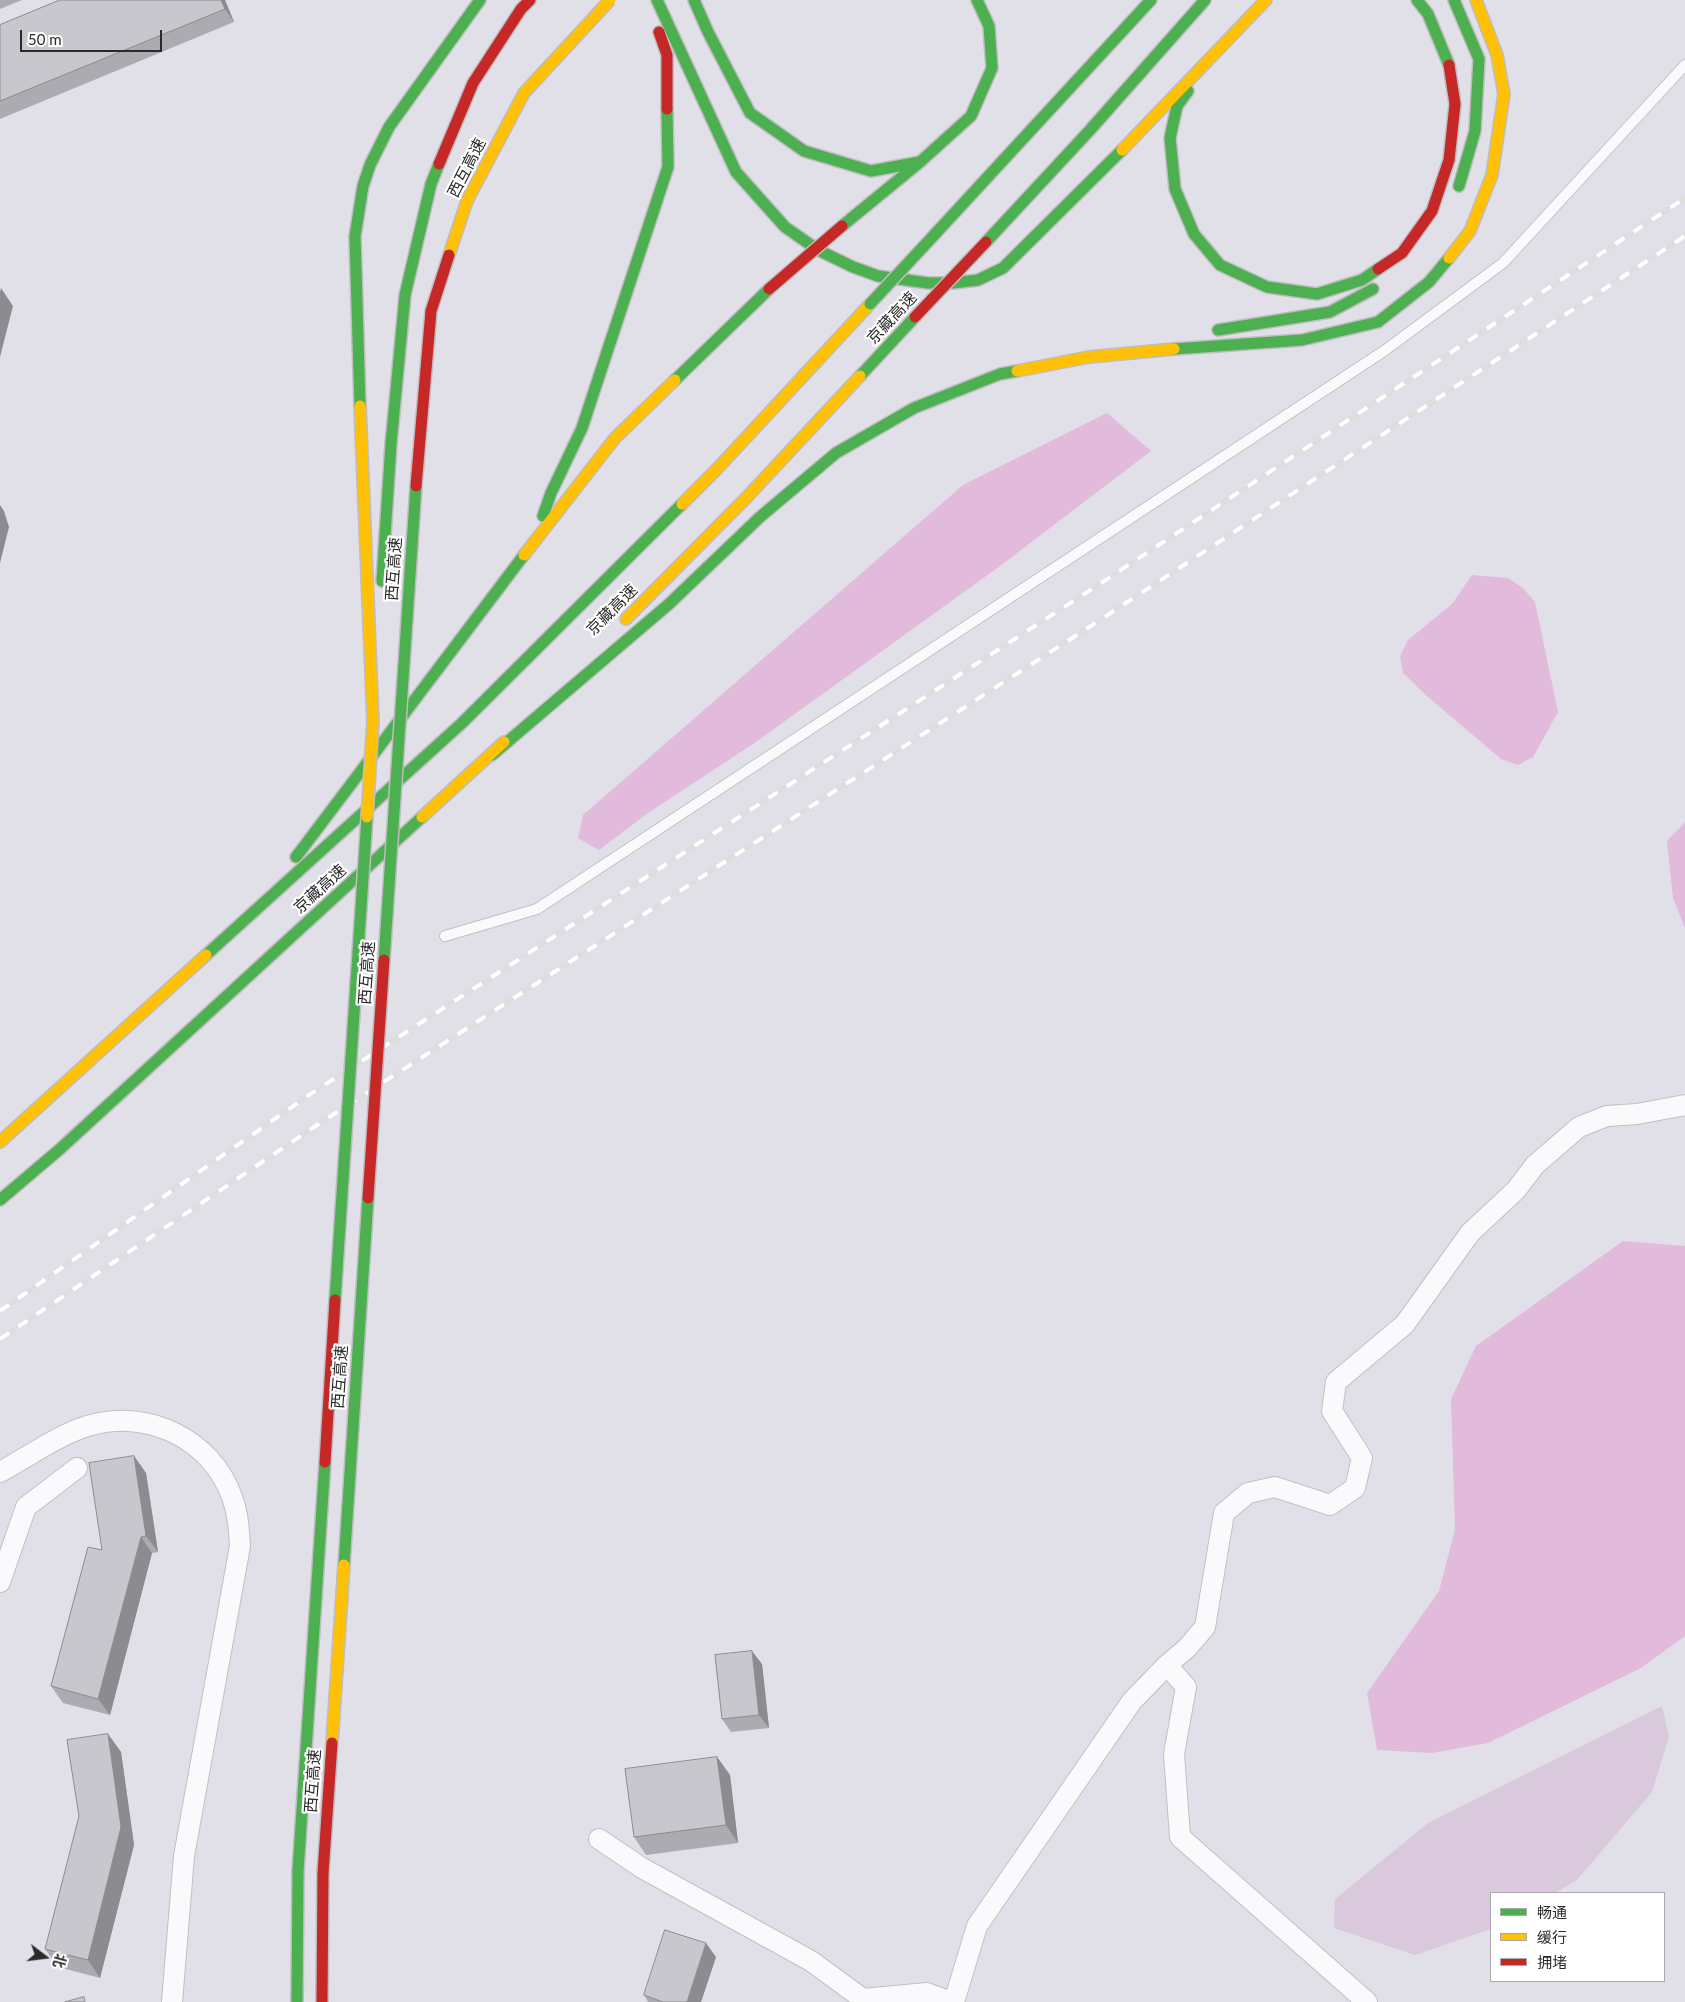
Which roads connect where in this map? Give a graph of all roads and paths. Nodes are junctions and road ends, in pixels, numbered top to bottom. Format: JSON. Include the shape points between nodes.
{"nodes":[{"id":1,"x":480,"y":0,"type":"edge"},
{"id":2,"x":530,"y":0,"type":"edge"},
{"id":3,"x":610,"y":0,"type":"edge"},
{"id":4,"x":649,"y":0,"type":"edge"},
{"id":5,"x":657,"y":0,"type":"edge"},
{"id":6,"x":694,"y":0,"type":"edge"},
{"id":7,"x":977,"y":0,"type":"edge"},
{"id":8,"x":1151,"y":0,"type":"edge"},
{"id":9,"x":1205,"y":0,"type":"edge"},
{"id":10,"x":1266,"y":0,"type":"edge"},
{"id":11,"x":1417,"y":0,"type":"edge"},
{"id":12,"x":1454,"y":0,"type":"edge"},
{"id":13,"x":1476,"y":0,"type":"edge"},
{"id":14,"x":1216,"y":52,"type":"junction"},
{"id":15,"x":1685,"y":65,"type":"edge"},
{"id":16,"x":920,"y":162,"type":"junction"},
{"id":17,"x":1456,"y":193,"type":"dead end"},
{"id":18,"x":1428,"y":238,"type":"dead end"},
{"id":19,"x":1404,"y":265,"type":"dead end"},
{"id":20,"x":1385,"y":283,"type":"dead end"},
{"id":21,"x":1142,"y":351,"type":"junction"},
{"id":22,"x":533,"y":542,"type":"junction"},
{"id":23,"x":382,"y":592,"type":"dead end"},
{"id":24,"x":380,"y":612,"type":"dead end"},
{"id":25,"x":616,"y":629,"type":"dead end"},
{"id":26,"x":588,"y":657,"type":"dead end"},
{"id":27,"x":373,"y":721,"type":"junction"},
{"id":28,"x":492,"y":754,"type":"junction"},
{"id":29,"x":255,"y":912,"type":"junction"},
{"id":30,"x":445,"y":936,"type":"dead end"},
{"id":31,"x":1685,"y":1105,"type":"edge"},
{"id":32,"x":0,"y":1142,"type":"edge"},
{"id":33,"x":0,"y":1200,"type":"edge"},
{"id":34,"x":77,"y":1468,"type":"dead end"},
{"id":35,"x":0,"y":1472,"type":"edge"},
{"id":36,"x":23,"y":1516,"type":"junction"},
{"id":37,"x":0,"y":1529,"type":"edge"},
{"id":38,"x":0,"y":1582,"type":"edge"},
{"id":39,"x":1167,"y":1665,"type":"junction"},
{"id":40,"x":599,"y":1838,"type":"dead end"},
{"id":41,"x":172,"y":2002,"type":"edge"},
{"id":42,"x":297,"y":2002,"type":"edge"},
{"id":43,"x":322,"y":2002,"type":"edge"},
{"id":44,"x":953,"y":2002,"type":"edge"},
{"id":45,"x":1367,"y":2002,"type":"edge"}],
"edges":[{"from":1,"to":27,"type":"highway","via":[[384,134],[364,179],[356,217],[354,236]]},
{"from":2,"to":23,"type":"highway","via":[[473,83],[432,184],[405,294]]},
{"from":3,"to":43,"type":"highway","name":"西互高速","bridge":true,"via":[[524,93],[467,201],[431,310],[418,454],[323,1873]]},
{"from":4,"to":22,"type":"highway","via":[[667,54],[668,167],[582,428]]},
{"from":5,"to":14,"type":"highway","via":[[736,172],[786,226],[818,250],[853,267],[878,276],[928,283],[978,280],[1003,268]]},
{"from":6,"to":16,"type":"highway","via":[[750,113],[804,151],[871,171]]},
{"from":7,"to":16,"type":"highway","via":[[989,26],[992,68],[971,116]]},
{"from":8,"to":29,"type":"highway","name":"京藏高速","bridge":true,"via":[[716,470],[462,723]]},
{"from":9,"to":25,"type":"highway","name":"京藏高速","bridge":true,"via":[[1090,130],[915,318],[747,497]]},
{"from":10,"to":14,"type":"highway"},
{"from":11,"to":14,"type":"highway","via":[[1428,14],[1448,59],[1455,104],[1449,160],[1432,211],[1402,253],[1362,280],[1316,294],[1267,287],[1220,265],[1194,234],[1175,190],[1170,138],[1177,106]]},
{"from":12,"to":17,"type":"highway","via":[[1479,59],[1475,131]]},
{"from":13,"to":21,"type":"highway","via":[[1497,55],[1504,94],[1492,175],[1470,230],[1429,282],[1378,322],[1302,340]]},
{"from":15,"to":30,"type":"lane","via":[[1504,263],[1384,351],[537,910]]},
{"from":16,"to":22,"type":"highway","bridge":true,"via":[[769,289],[615,438]]},
{"from":18,"to":19,"type":"highway"},
{"from":20,"to":21,"type":"highway","via":[[1330,312],[1230,327]]},
{"from":21,"to":28,"type":"highway","via":[[1089,357],[1000,374],[914,408],[836,453],[760,517],[668,604]]},
{"from":22,"to":29,"type":"highway"},
{"from":24,"to":27,"type":"highway"},
{"from":26,"to":28,"type":"highway","name":"京藏高速"},
{"from":27,"to":42,"type":"highway","name":"西互高速","bridge":true,"via":[[298,1871]]},
{"from":28,"to":33,"type":"highway","name":"京藏高速","via":[[60,1149]]},
{"from":29,"to":32,"type":"highway","name":"京藏高速"},
{"from":31,"to":39,"type":"street","via":[[1607,1116],[1579,1127],[1535,1165],[1516,1190],[1470,1232],[1405,1324],[1336,1382],[1332,1411],[1362,1458],[1355,1488],[1330,1505],[1275,1487],[1248,1493],[1224,1513],[1205,1627]]},
{"from":34,"to":36,"type":"street","via":[[26,1507]]},
{"from":35,"to":41,"type":"street","via":[[73,1432],[90,1425],[125,1420],[160,1427],[192,1444],[216,1467],[232,1496],[240,1546],[184,1856]]},
{"from":36,"to":37,"type":"street"},
{"from":36,"to":38,"type":"street"},
{"from":39,"to":44,"type":"street","via":[[1132,1701],[977,1926]]},
{"from":39,"to":45,"type":"street","via":[[1186,1687],[1174,1754],[1180,1837]]},
{"from":40,"to":44,"type":"street","via":[[642,1868],[811,1961],[863,1998],[927,1993]]}]}
